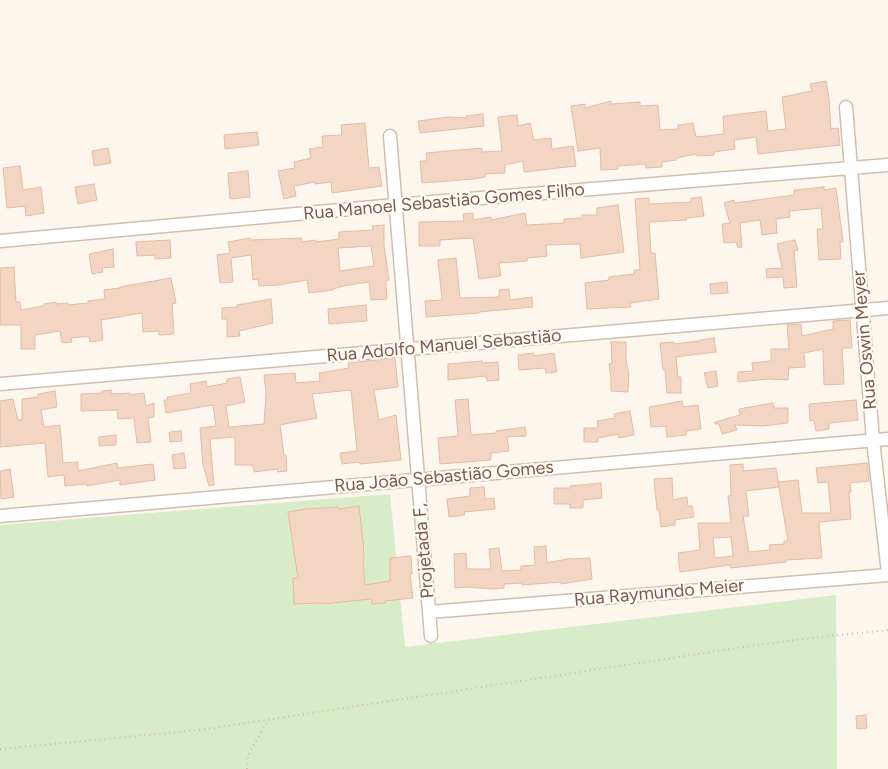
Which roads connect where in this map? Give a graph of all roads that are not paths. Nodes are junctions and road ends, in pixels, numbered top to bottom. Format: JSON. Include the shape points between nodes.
{"nodes":[{"id":1,"x":846,"y":107,"type":"dead end"},
{"id":2,"x":390,"y":136,"type":"dead end"},
{"id":3,"x":888,"y":165,"type":"edge"},
{"id":4,"x":850,"y":168,"type":"junction"},
{"id":5,"x":395,"y":205,"type":"junction"},
{"id":6,"x":0,"y":241,"type":"edge"},
{"id":7,"x":888,"y":308,"type":"edge"},
{"id":8,"x":862,"y":310,"type":"junction"},
{"id":9,"x":407,"y":349,"type":"junction"},
{"id":10,"x":0,"y":384,"type":"edge"},
{"id":11,"x":888,"y":439,"type":"edge"},
{"id":12,"x":873,"y":440,"type":"junction"},
{"id":13,"x":418,"y":479,"type":"junction"},
{"id":14,"x":0,"y":516,"type":"edge"},
{"id":15,"x":888,"y":574,"type":"edge"},
{"id":16,"x":429,"y":612,"type":"junction"},
{"id":17,"x":432,"y":636,"type":"dead end"}],
"edges":[{"from":1,"to":4,"type":"street","name":"Rua Oswin Meyer"},
{"from":2,"to":5,"type":"street","name":"Projetada F,"},
{"from":3,"to":4,"type":"street","name":"Rua Manoel Sebastião Gomes Filho"},
{"from":4,"to":5,"type":"street","name":"Rua Manoel Sebastião Gomes Filho"},
{"from":4,"to":8,"type":"street","name":"Rua Oswin Meyer"},
{"from":5,"to":6,"type":"street","name":"Rua Manoel Sebastião Gomes Filho"},
{"from":5,"to":9,"type":"street","name":"Projetada F,"},
{"from":7,"to":8,"type":"street","name":"Rua Adolfo Manuel Sebastião"},
{"from":8,"to":9,"type":"street","name":"Rua Adolfo Manuel Sebastião"},
{"from":8,"to":12,"type":"street","name":"Rua Oswin Meyer"},
{"from":9,"to":10,"type":"street","name":"Rua Adolfo Manuel Sebastião"},
{"from":9,"to":13,"type":"street","name":"Projetada F,"},
{"from":11,"to":12,"type":"street","name":"Rua João Sebastião Gomes"},
{"from":12,"to":13,"type":"street","name":"Rua João Sebastião Gomes"},
{"from":12,"to":15,"type":"street","name":"Rua Oswin Meyer"},
{"from":13,"to":14,"type":"street","name":"Rua João Sebastião Gomes"},
{"from":13,"to":16,"type":"street","name":"Projetada F,"},
{"from":15,"to":16,"type":"street","name":"Rua Raymundo Meier"},
{"from":16,"to":17,"type":"street","name":"Projetada F,"}]}
